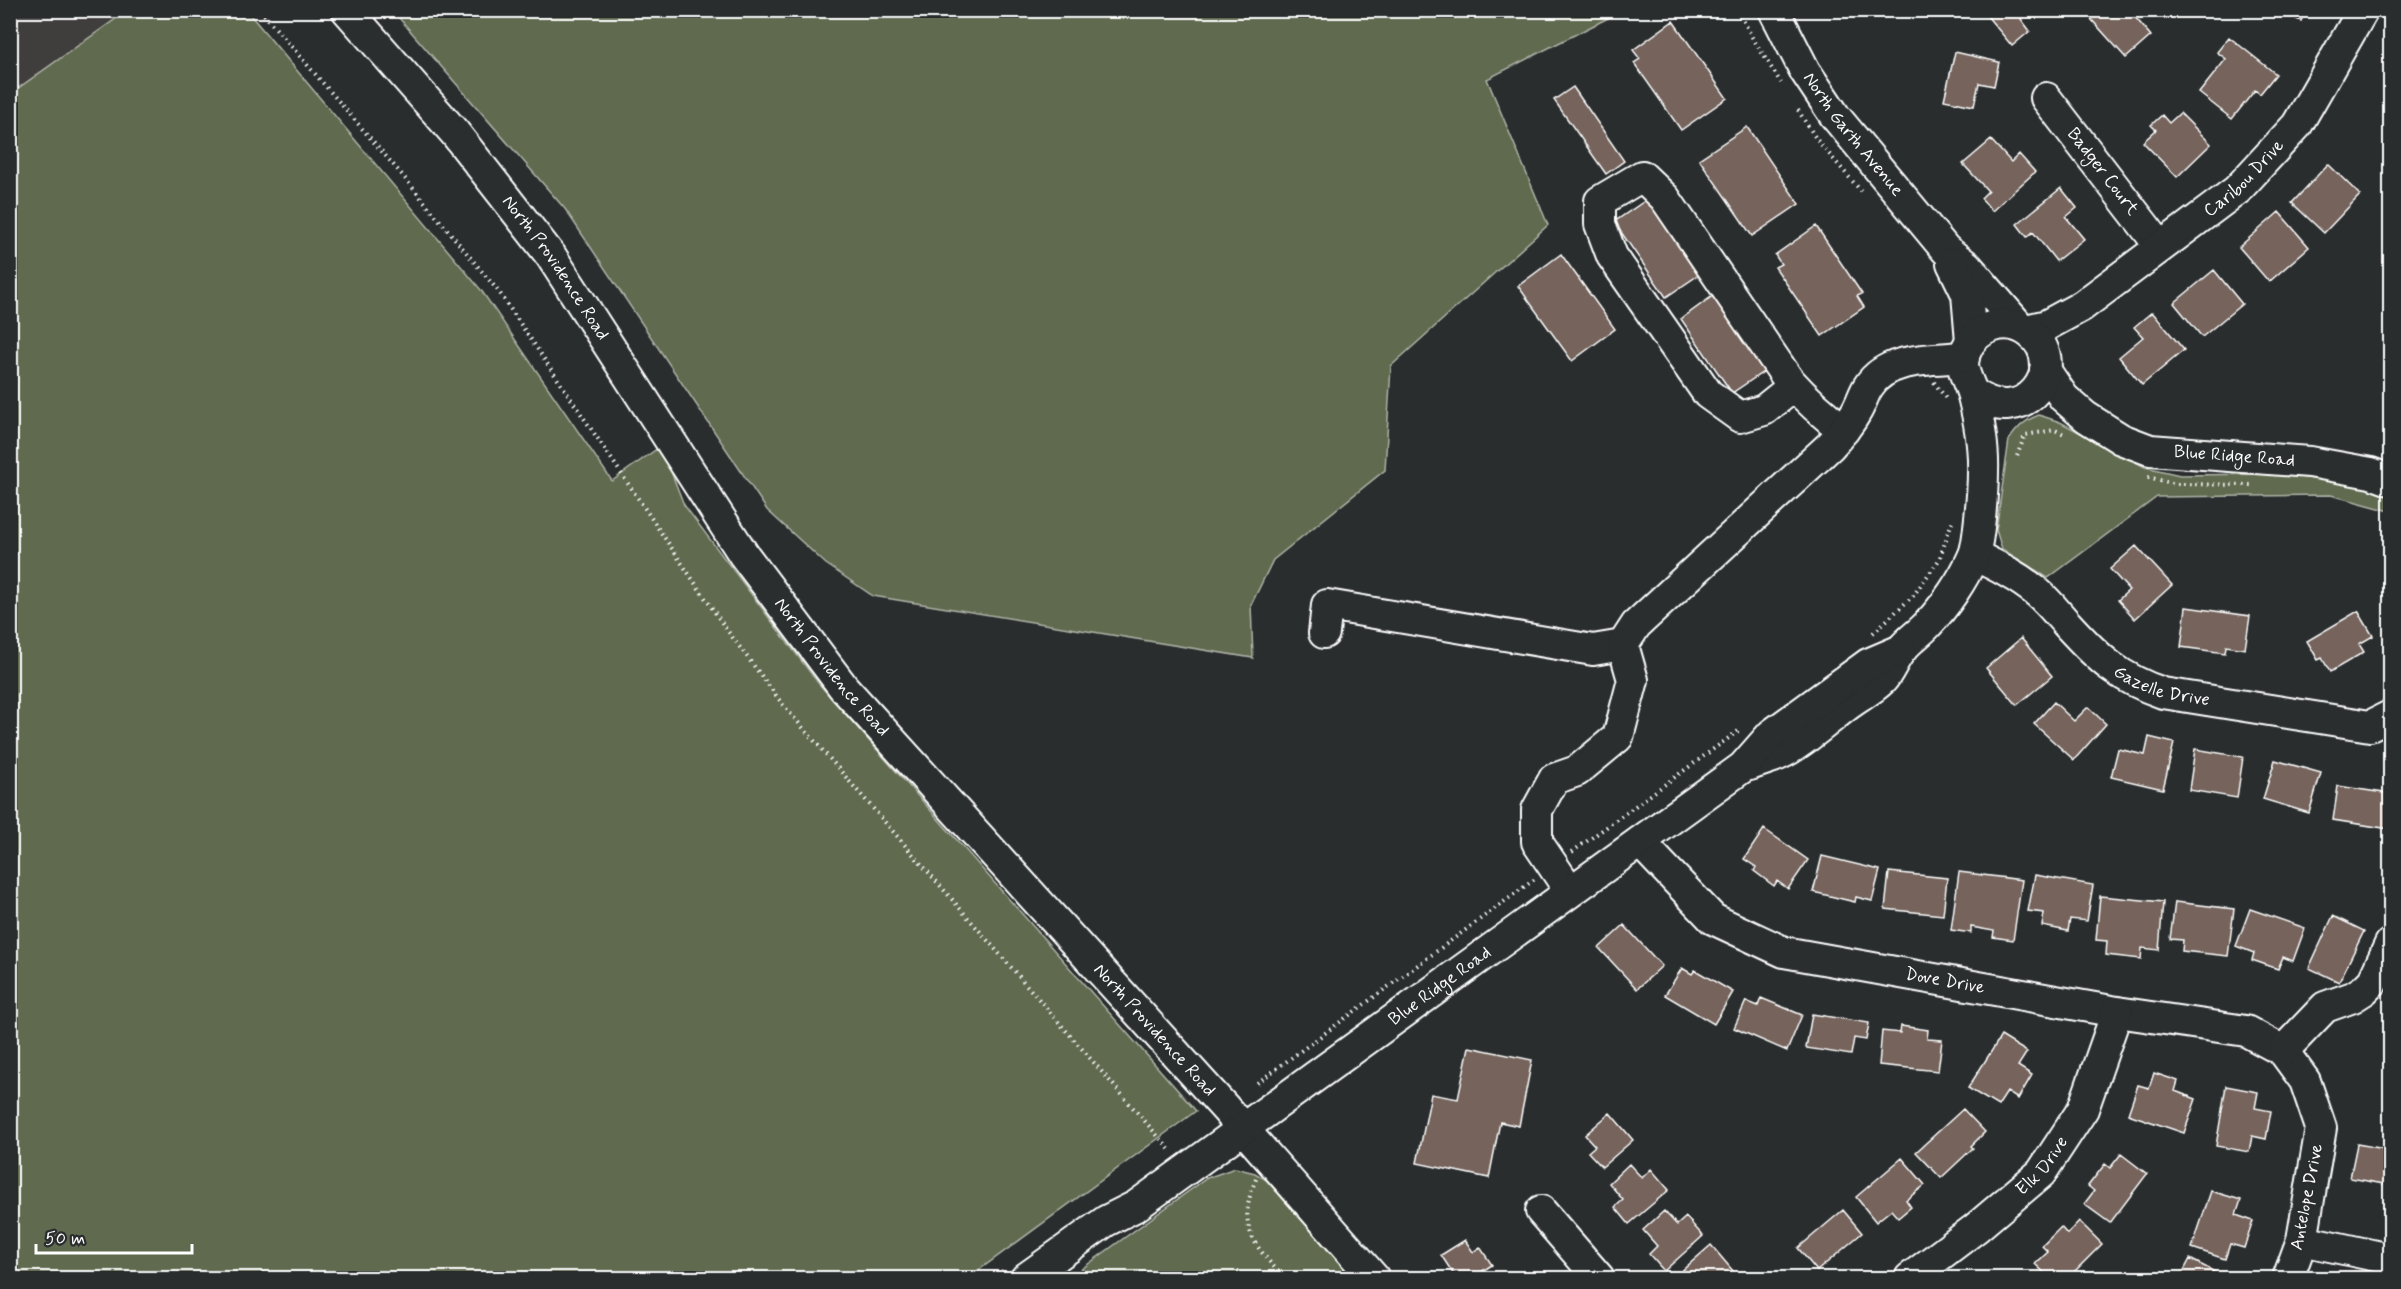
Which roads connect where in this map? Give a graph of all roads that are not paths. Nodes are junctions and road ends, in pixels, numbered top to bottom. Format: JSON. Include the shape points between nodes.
{"nodes":[{"id":1,"x":347,"y":10,"type":"edge"},
{"id":2,"x":1774,"y":10,"type":"edge"},
{"id":3,"x":2363,"y":10,"type":"edge"},
{"id":4,"x":2046,"y":98,"type":"dead end"},
{"id":5,"x":2160,"y":246,"type":"junction"},
{"id":6,"x":1946,"y":250,"type":"junction"},
{"id":7,"x":2082,"y":306,"type":"junction"},
{"id":8,"x":2023,"y":328,"type":"junction"},
{"id":9,"x":2045,"y":363,"type":"junction"},
{"id":10,"x":1965,"y":376,"type":"junction"},
{"id":11,"x":1794,"y":386,"type":"junction"},
{"id":12,"x":2020,"y":403,"type":"junction"},
{"id":13,"x":2086,"y":417,"type":"junction"},
{"id":14,"x":1851,"y":421,"type":"junction"},
{"id":15,"x":1983,"y":471,"type":"junction"},
{"id":16,"x":2391,"y":480,"type":"edge"},
{"id":17,"x":1974,"y":555,"type":"junction"},
{"id":18,"x":1327,"y":606,"type":"dead end"},
{"id":19,"x":1623,"y":645,"type":"junction"},
{"id":20,"x":2391,"y":716,"type":"edge"},
{"id":21,"x":1640,"y":842,"type":"junction"},
{"id":22,"x":1570,"y":891,"type":"junction"},
{"id":23,"x":2391,"y":944,"type":"edge"},
{"id":24,"x":2117,"y":1012,"type":"junction"},
{"id":25,"x":2283,"y":1051,"type":"junction"},
{"id":26,"x":2305,"y":1081,"type":"joint"},
{"id":27,"x":1243,"y":1129,"type":"junction"},
{"id":28,"x":1136,"y":1206,"type":"junction"},
{"id":29,"x":1541,"y":1211,"type":"dead end"},
{"id":30,"x":2302,"y":1240,"type":"junction"},
{"id":31,"x":2391,"y":1259,"type":"edge"},
{"id":32,"x":1026,"y":1278,"type":"edge"},
{"id":33,"x":1061,"y":1278,"type":"edge"},
{"id":34,"x":1374,"y":1278,"type":"edge"},
{"id":35,"x":1599,"y":1278,"type":"edge"},
{"id":36,"x":1910,"y":1278,"type":"edge"},
{"id":37,"x":2288,"y":1278,"type":"edge"}],
"edges":[{"from":1,"to":27,"type":"street","name":"North Providence Road","via":[[455,133],[551,256],[744,555],[844,688]]},
{"from":2,"to":6,"type":"street","name":"North Garth Avenue","via":[[1805,71],[1835,116]]},
{"from":3,"to":5,"type":"street","name":"Caribou Drive","via":[[2297,125],[2237,190]]},
{"from":4,"to":5,"type":"street","name":"Badger Court"},
{"from":5,"to":7,"type":"street","name":"Caribou Drive"},
{"from":6,"to":8,"type":"street","name":"North Garth Avenue","via":[[1967,266]]},
{"from":6,"to":10,"type":"street","name":"North Garth Avenue","via":[[1967,294]]},
{"from":7,"to":8,"type":"street","name":"Caribou Drive","via":[[2047,325]]},
{"from":7,"to":9,"type":"street","name":"Caribou Drive","via":[[2055,337]]},
{"from":8,"to":9,"type":"street","via":[[2040,344]]},
{"from":8,"to":10,"type":"street","via":[[2007,324],[1980,331]]},
{"from":9,"to":12,"type":"street","via":[[2042,383]]},
{"from":9,"to":13,"type":"street","name":"Blue Ridge Road","via":[[2064,398]]},
{"from":10,"to":12,"type":"street","via":[[1983,401],[1996,406]]},
{"from":10,"to":14,"type":"street","via":[[1913,379]]},
{"from":10,"to":14,"type":"street","via":[[1904,363],[1884,370],[1869,385]]},
{"from":10,"to":15,"type":"street","name":"Blue Ridge Road","via":[[1981,434]]},
{"from":11,"to":11,"type":"street","via":[[1665,198],[1642,176],[1600,201],[1600,224],[1612,256],[1708,394],[1740,417],[1764,410]]},
{"from":11,"to":14,"type":"street","via":[[1811,406]]},
{"from":12,"to":13,"type":"street","name":"Blue Ridge Road"},
{"from":12,"to":15,"type":"street","name":"Blue Ridge Road"},
{"from":13,"to":16,"type":"street","name":"Blue Ridge Road","via":[[2121,439],[2150,450],[2310,462]]},
{"from":14,"to":19,"type":"street","via":[[1636,625]]},
{"from":15,"to":17,"type":"street","name":"Blue Ridge Road"},
{"from":17,"to":20,"type":"street","name":"Gazelle Drive","via":[[2039,593],[2092,652],[2140,685],[2163,693],[2370,726]]},
{"from":17,"to":21,"type":"street","name":"Blue Ridge Road","via":[[1930,623],[1901,650],[1868,664],[1772,734],[1743,767]]},
{"from":18,"to":19,"type":"street","via":[[1593,650]]},
{"from":19,"to":22,"type":"street","via":[[1633,680],[1618,737],[1577,771],[1554,779],[1537,810],[1537,842]]},
{"from":21,"to":22,"type":"street","name":"Blue Ridge Road"},
{"from":21,"to":24,"type":"street","name":"Dove Drive","via":[[1713,920],[1784,952]]},
{"from":22,"to":27,"type":"street","name":"Blue Ridge Road"},
{"from":23,"to":25,"type":"street","via":[[2373,981],[2364,990],[2325,1007]]},
{"from":24,"to":25,"type":"street","name":"Dove Drive","via":[[2246,1031]]},
{"from":24,"to":36,"type":"street","name":"Elk Drive","via":[[2083,1109],[2041,1173]]},
{"from":25,"to":26,"type":"street","name":"Dove Drive"},
{"from":26,"to":30,"type":"street","name":"Antelope Drive","via":[[2321,1128]]},
{"from":27,"to":28,"type":"street","name":"Blue Ridge Road"},
{"from":27,"to":34,"type":"street","name":"North Providence Road"},
{"from":28,"to":32,"type":"street","name":"Blue Ridge Road","via":[[1106,1221]]},
{"from":28,"to":33,"type":"street","name":"Blue Ridge Road","via":[[1112,1240]]},
{"from":29,"to":35,"type":"street"},
{"from":30,"to":31,"type":"street"},
{"from":30,"to":37,"type":"street","name":"Antelope Drive"}]}
